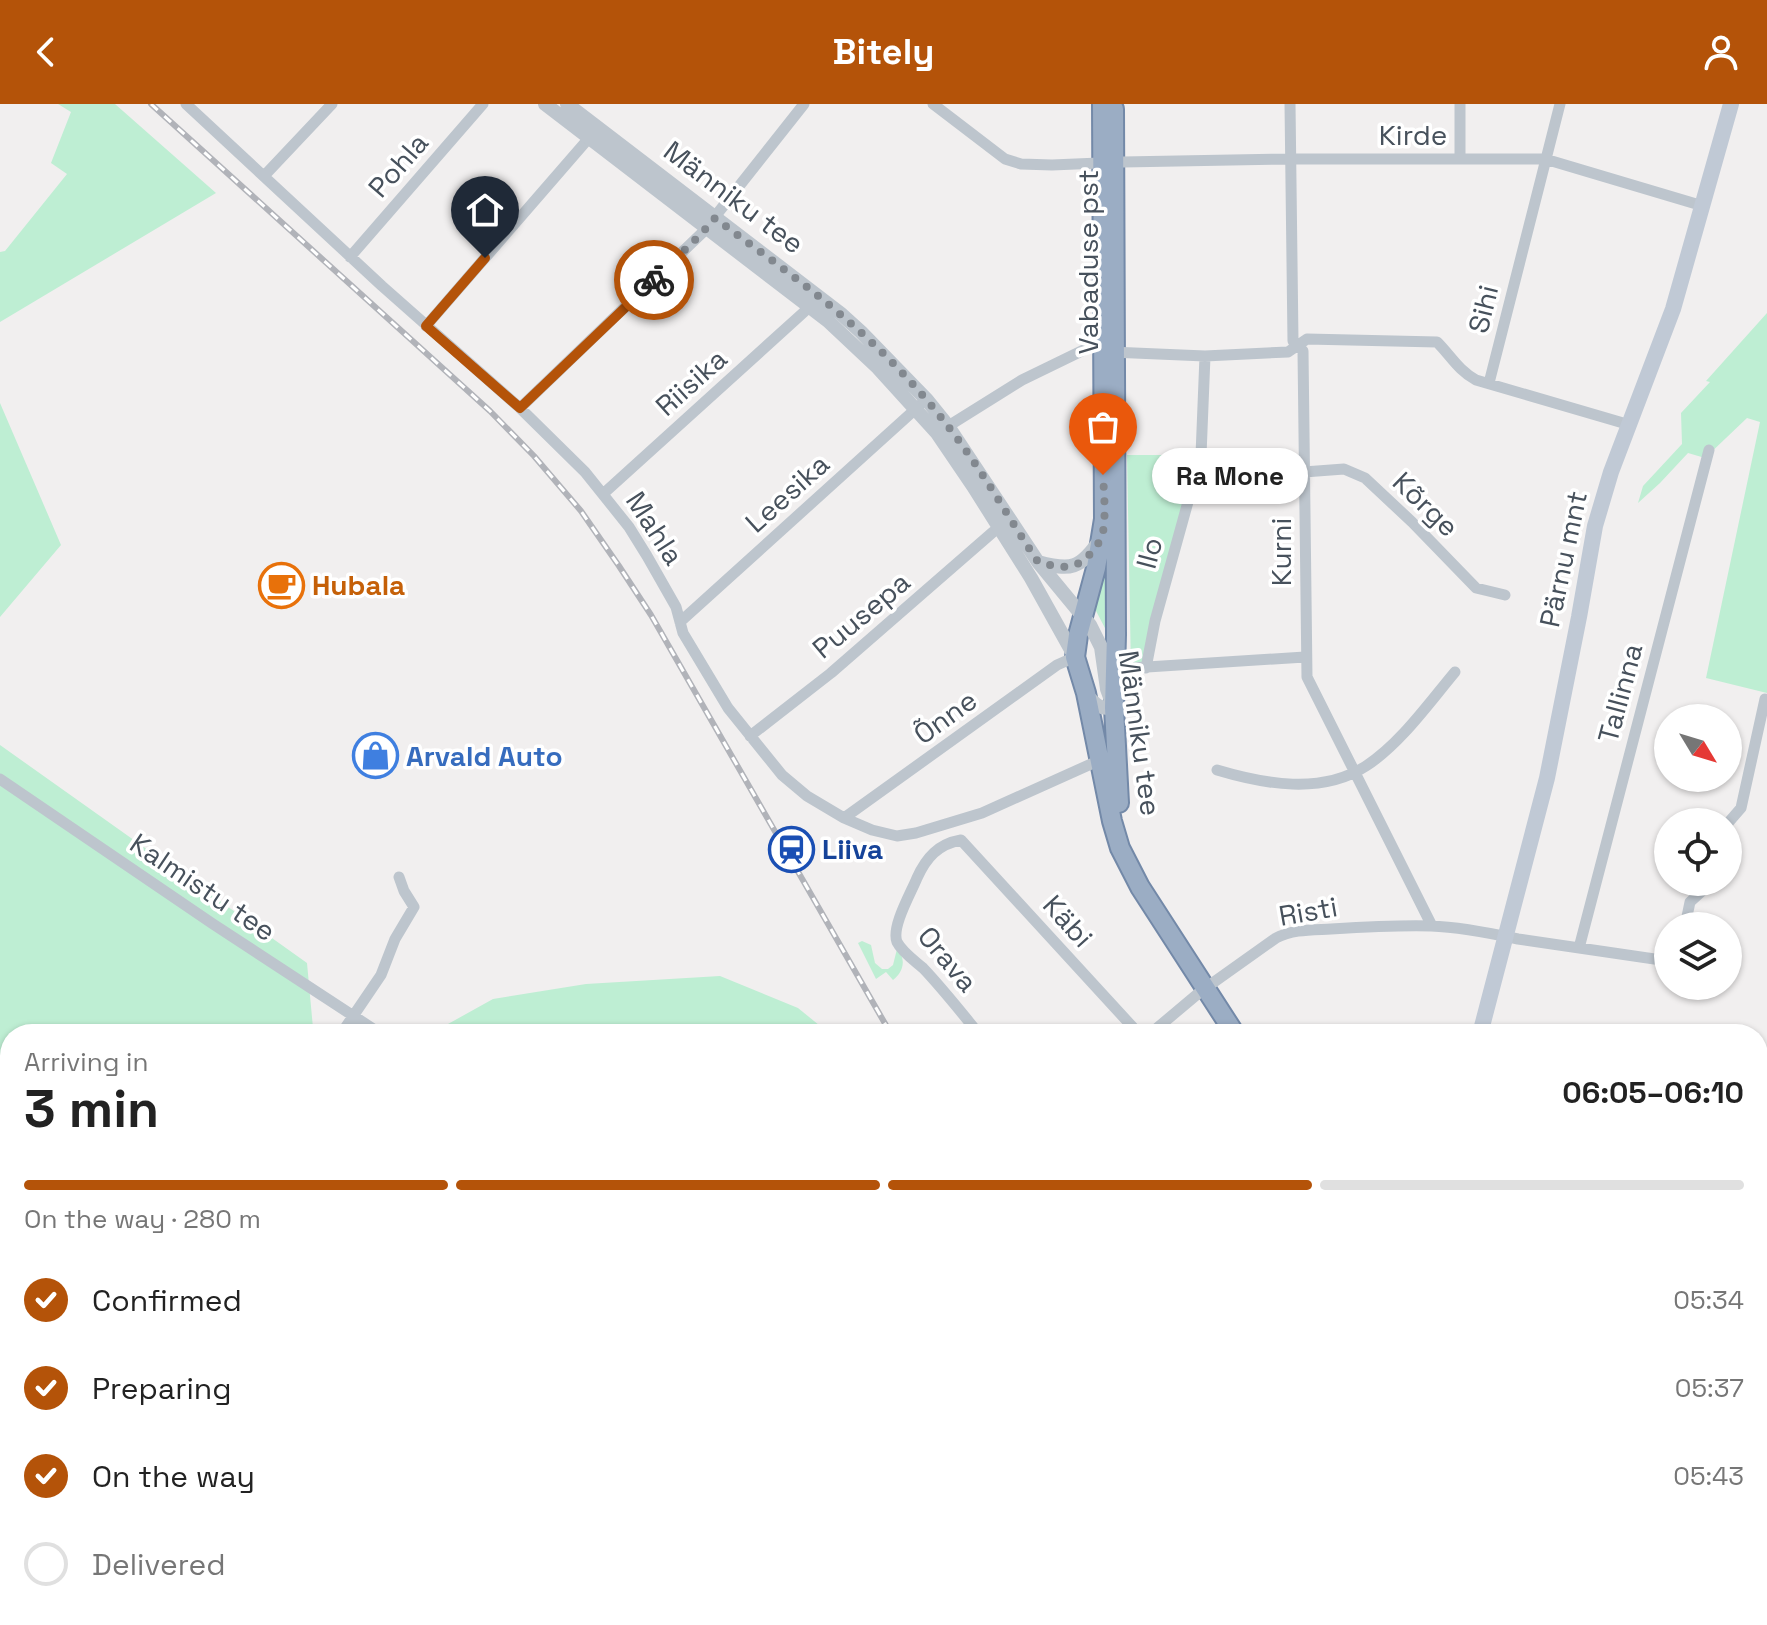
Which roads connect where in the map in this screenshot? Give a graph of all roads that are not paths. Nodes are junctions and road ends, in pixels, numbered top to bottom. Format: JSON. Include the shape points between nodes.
{"nodes":[{"id":1,"x":186,"y":104,"type":"edge"},
{"id":2,"x":332,"y":104,"type":"edge"},
{"id":3,"x":483,"y":104,"type":"edge"},
{"id":4,"x":545,"y":104,"type":"edge"},
{"id":5,"x":567,"y":104,"type":"edge"},
{"id":6,"x":804,"y":104,"type":"edge"},
{"id":7,"x":933,"y":104,"type":"edge"},
{"id":8,"x":1102,"y":104,"type":"edge"},
{"id":9,"x":1114,"y":104,"type":"edge"},
{"id":10,"x":1290,"y":104,"type":"edge"},
{"id":11,"x":1460,"y":104,"type":"edge"},
{"id":12,"x":1560,"y":104,"type":"edge"},
{"id":13,"x":1731,"y":104,"type":"edge"},
{"id":14,"x":589,"y":138,"type":"junction"},
{"id":15,"x":1290,"y":159,"type":"junction"},
{"id":16,"x":1460,"y":159,"type":"junction"},
{"id":17,"x":1545,"y":159,"type":"junction"},
{"id":18,"x":1109,"y":162,"type":"junction"},
{"id":19,"x":264,"y":176,"type":"junction"},
{"id":20,"x":1703,"y":206,"type":"junction"},
{"id":21,"x":710,"y":223,"type":"junction"},
{"id":22,"x":350,"y":257,"type":"junction"},
{"id":23,"x":809,"y":306,"type":"junction"},
{"id":24,"x":426,"y":326,"type":"junction"},
{"id":25,"x":1297,"y":345,"type":"junction"},
{"id":26,"x":1107,"y":349,"type":"junction"},
{"id":27,"x":1205,"y":356,"type":"junction"},
{"id":28,"x":1489,"y":383,"type":"junction"},
{"id":29,"x":922,"y":404,"type":"junction"},
{"id":30,"x":520,"y":408,"type":"junction"},
{"id":31,"x":1630,"y":425,"type":"junction"},
{"id":32,"x":943,"y":429,"type":"junction"},
{"id":33,"x":1709,"y":450,"type":"dead end"},
{"id":34,"x":1304,"y":472,"type":"junction"},
{"id":35,"x":603,"y":494,"type":"junction"},
{"id":36,"x":1000,"y":527,"type":"junction"},
{"id":37,"x":1015,"y":528,"type":"junction"},
{"id":38,"x":1103,"y":537,"type":"junction"},
{"id":39,"x":1038,"y":562,"type":"junction"},
{"id":40,"x":1505,"y":595,"type":"dead end"},
{"id":41,"x":1084,"y":615,"type":"junction"},
{"id":42,"x":680,"y":622,"type":"junction"},
{"id":43,"x":1075,"y":657,"type":"junction"},
{"id":44,"x":1305,"y":657,"type":"junction"},
{"id":45,"x":1146,"y":668,"type":"junction"},
{"id":46,"x":1116,"y":669,"type":"junction"},
{"id":47,"x":1455,"y":672,"type":"dead end"},
{"id":48,"x":1086,"y":693,"type":"junction"},
{"id":49,"x":1765,"y":699,"type":"dead end"},
{"id":50,"x":1114,"y":708,"type":"junction"},
{"id":51,"x":750,"y":736,"type":"junction"},
{"id":52,"x":1100,"y":760,"type":"junction"},
{"id":53,"x":1217,"y":770,"type":"dead end"},
{"id":54,"x":1353,"y":772,"type":"junction"},
{"id":55,"x":0,"y":779,"type":"edge"},
{"id":56,"x":1741,"y":808,"type":"edge"},
{"id":57,"x":844,"y":818,"type":"junction"},
{"id":58,"x":961,"y":840,"type":"joint"},
{"id":59,"x":399,"y":877,"type":"dead end"},
{"id":60,"x":1432,"y":926,"type":"junction"},
{"id":61,"x":1505,"y":936,"type":"junction"},
{"id":62,"x":1579,"y":948,"type":"junction"},
{"id":63,"x":1654,"y":959,"type":"edge"},
{"id":64,"x":1209,"y":985,"type":"junction"},
{"id":65,"x":353,"y":1015,"type":"junction"},
{"id":66,"x":347,"y":1024,"type":"edge"},
{"id":67,"x":366,"y":1024,"type":"edge"},
{"id":68,"x":971,"y":1024,"type":"edge"},
{"id":69,"x":1130,"y":1024,"type":"edge"},
{"id":70,"x":1162,"y":1024,"type":"edge"},
{"id":71,"x":1230,"y":1024,"type":"edge"},
{"id":72,"x":1241,"y":1024,"type":"edge"},
{"id":73,"x":1483,"y":1024,"type":"edge"}],
"edges":[{"from":1,"to":19,"type":"street","name":"Mahla"},
{"from":2,"to":19,"type":"street"},
{"from":3,"to":22,"type":"street","name":"Pohla"},
{"from":4,"to":14,"type":"street","name":"Männiku tee"},
{"from":5,"to":21,"type":"street","name":"Männiku tee"},
{"from":6,"to":21,"type":"street"},
{"from":7,"to":18,"type":"street","name":"Kirde","via":[[1005,159],[1037,165]]},
{"from":8,"to":18,"type":"highway","name":"Vabaduse pst"},
{"from":9,"to":18,"type":"highway","name":"Vabaduse pst"},
{"from":10,"to":15,"type":"street","name":"Kurni"},
{"from":11,"to":16,"type":"street"},
{"from":12,"to":17,"type":"street","name":"Sihi"},
{"from":13,"to":20,"type":"main road","name":"Pärnu mnt"},
{"from":14,"to":21,"type":"street","name":"Männiku tee"},
{"from":14,"to":24,"type":"street"},
{"from":15,"to":16,"type":"street","name":"Kirde"},
{"from":15,"to":18,"type":"street","name":"Kirde"},
{"from":15,"to":25,"type":"street","name":"Kurni"},
{"from":16,"to":17,"type":"street","name":"Kirde"},
{"from":17,"to":20,"type":"street","name":"Kirde"},
{"from":17,"to":28,"type":"street","name":"Sihi"},
{"from":18,"to":26,"type":"highway","name":"Vabaduse pst"},
{"from":19,"to":22,"type":"street","name":"Mahla"},
{"from":20,"to":31,"type":"main road","name":"Pärnu mnt","via":[[1673,309]]},
{"from":21,"to":23,"type":"street","name":"Männiku tee"},
{"from":21,"to":29,"type":"street","name":"Männiku tee","via":[[840,313]]},
{"from":21,"to":30,"type":"street"},
{"from":22,"to":24,"type":"street","name":"Mahla"},
{"from":23,"to":29,"type":"street","name":"Männiku tee"},
{"from":23,"to":35,"type":"street","name":"Riisika"},
{"from":24,"to":30,"type":"street","name":"Mahla"},
{"from":25,"to":27,"type":"street","via":[[1288,352]]},
{"from":25,"to":28,"type":"street","via":[[1307,339],[1437,342],[1461,371]]},
{"from":25,"to":34,"type":"street","name":"Kurni","via":[[1303,351]]},
{"from":26,"to":27,"type":"street"},
{"from":26,"to":32,"type":"street","via":[[1096,344],[1022,380]]},
{"from":26,"to":38,"type":"highway","name":"Vabaduse pst"},
{"from":26,"to":46,"type":"highway","name":"Vabaduse pst"},
{"from":27,"to":45,"type":"street","name":"Ilo","via":[[1201,455]]},
{"from":28,"to":31,"type":"street"},
{"from":29,"to":32,"type":"street","name":"Männiku tee"},
{"from":29,"to":42,"type":"street","name":"Leesika"},
{"from":30,"to":35,"type":"street","name":"Mahla"},
{"from":31,"to":61,"type":"main road","name":"Pärnu mnt","via":[[1595,526],[1547,778]]},
{"from":32,"to":36,"type":"street","name":"Männiku tee"},
{"from":32,"to":37,"type":"street","name":"Männiku tee"},
{"from":33,"to":62,"type":"street","name":"Tallinna"},
{"from":34,"to":40,"type":"street","name":"Kõrge","via":[[1344,469],[1365,478],[1476,588]]},
{"from":34,"to":44,"type":"street","name":"Kurni"},
{"from":35,"to":42,"type":"street","name":"Mahla","via":[[647,556]]},
{"from":36,"to":37,"type":"street"},
{"from":36,"to":43,"type":"street","name":"Männiku tee"},
{"from":36,"to":51,"type":"street","name":"Puusepa"},
{"from":37,"to":39,"type":"street","name":"Männiku tee"},
{"from":38,"to":39,"type":"street","via":[[1073,566]]},
{"from":38,"to":41,"type":"highway","name":"Vabaduse pst"},
{"from":39,"to":41,"type":"street","name":"Männiku tee"},
{"from":41,"to":43,"type":"highway","name":"Vabaduse pst"},
{"from":41,"to":50,"type":"street","name":"Männiku tee","via":[[1101,647]]},
{"from":42,"to":51,"type":"street","name":"Mahla","via":[[713,684]]},
{"from":43,"to":48,"type":"highway","name":"Männiku tee"},
{"from":43,"to":57,"type":"street","name":"Õnne"},
{"from":44,"to":45,"type":"street"},
{"from":44,"to":54,"type":"street","name":"Kurni","via":[[1307,677]]},
{"from":45,"to":46,"type":"street"},
{"from":46,"to":50,"type":"highway","name":"Vabaduse pst"},
{"from":47,"to":54,"type":"street","via":[[1391,746]]},
{"from":48,"to":50,"type":"street","via":[[1102,709]]},
{"from":48,"to":52,"type":"highway","name":"Männiku tee"},
{"from":49,"to":56,"type":"street"},
{"from":50,"to":64,"type":"highway","name":"Männiku tee","via":[[1122,821],[1154,891]]},
{"from":51,"to":57,"type":"street","name":"Mahla","via":[[793,785]]},
{"from":52,"to":57,"type":"street","name":"Mahla","via":[[1007,803],[916,833],[897,836]]},
{"from":52,"to":64,"type":"highway","name":"Männiku tee","via":[[1120,848],[1140,887]]},
{"from":53,"to":54,"type":"street","via":[[1296,785]]},
{"from":54,"to":60,"type":"street","name":"Kurni"},
{"from":55,"to":65,"type":"street","name":"Kalmistu tee"},
{"from":58,"to":68,"type":"street","name":"Orava","via":[[943,845],[922,867],[899,919],[897,942]]},
{"from":58,"to":69,"type":"street","name":"Käbi"},
{"from":59,"to":65,"type":"street","via":[[414,907],[381,975]]},
{"from":60,"to":61,"type":"street","name":"Risti"},
{"from":60,"to":64,"type":"street","name":"Risti","via":[[1285,933]]},
{"from":61,"to":62,"type":"street","name":"Risti"},
{"from":61,"to":73,"type":"main road","name":"Pärnu mnt"},
{"from":62,"to":63,"type":"street","name":"Risti"},
{"from":64,"to":70,"type":"street","name":"Risti"},
{"from":64,"to":71,"type":"highway","name":"Männiku tee"},
{"from":64,"to":72,"type":"highway","name":"Männiku tee"},
{"from":65,"to":66,"type":"street"},
{"from":65,"to":67,"type":"street","name":"Kalmistu tee"}]}
